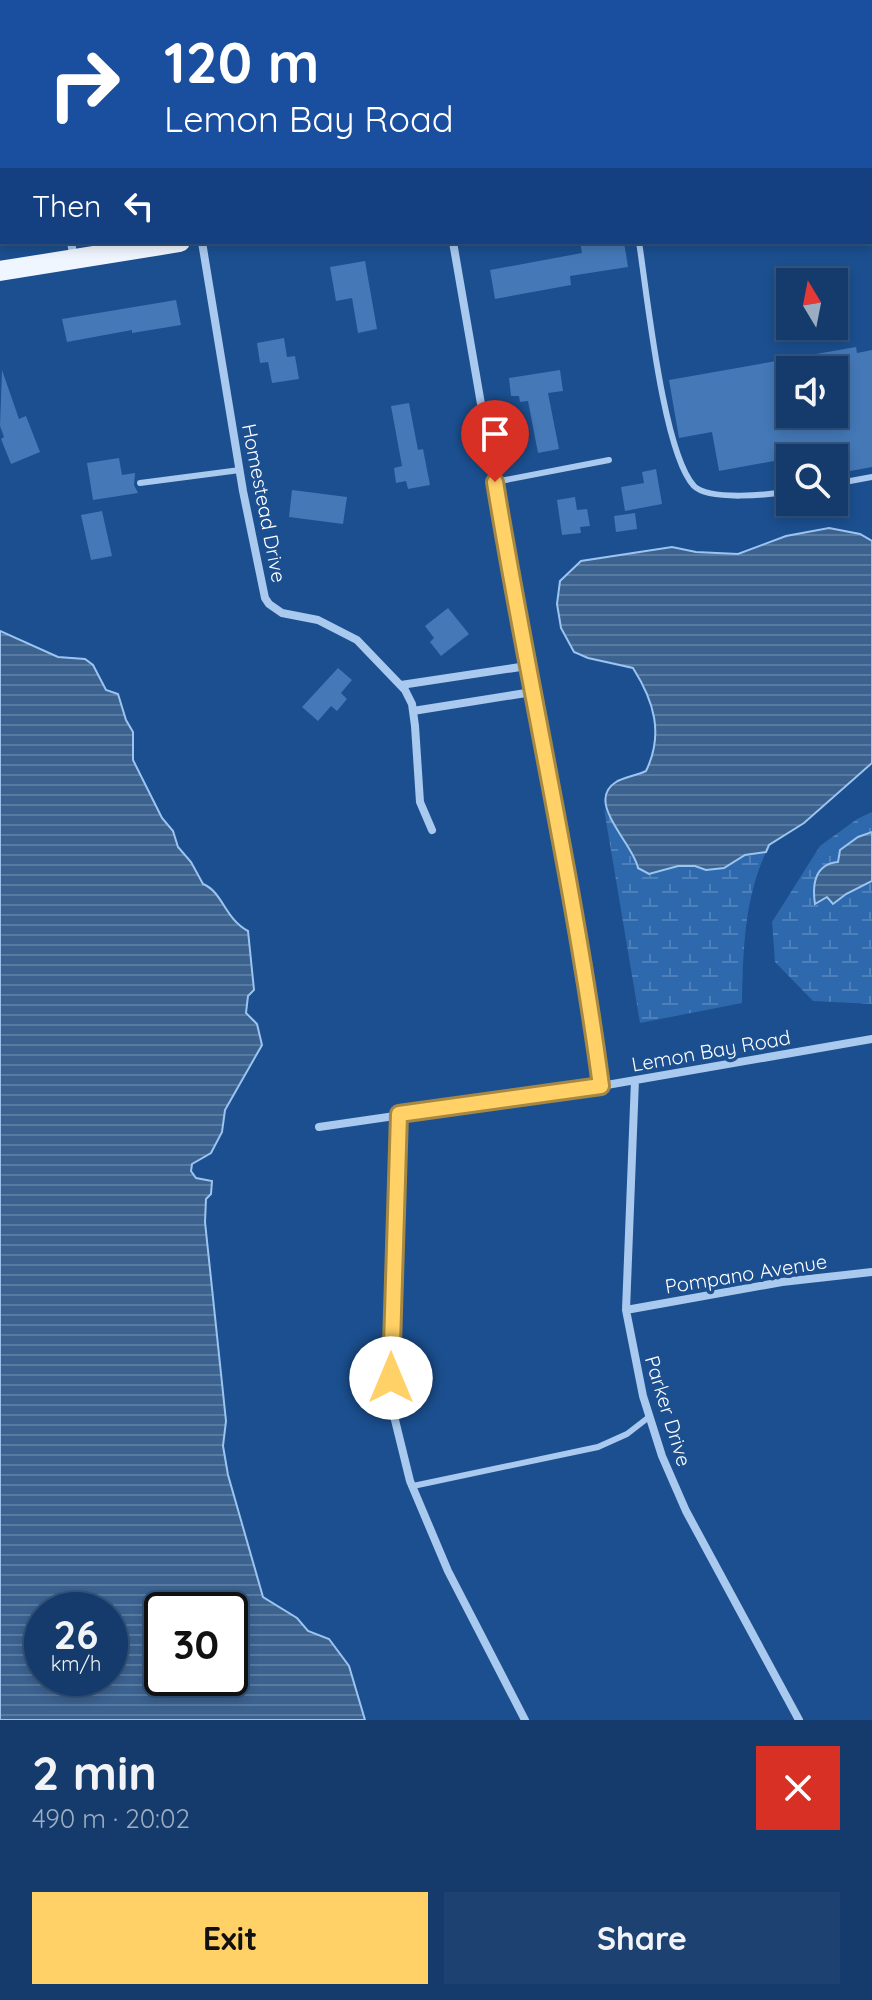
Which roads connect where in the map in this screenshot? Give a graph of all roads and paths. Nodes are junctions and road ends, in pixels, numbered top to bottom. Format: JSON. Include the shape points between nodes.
{"nodes":[{"id":1,"x":156,"y":244,"type":"edge"},
{"id":2,"x":202,"y":244,"type":"edge"},
{"id":3,"x":453,"y":244,"type":"edge"},
{"id":4,"x":639,"y":244,"type":"edge"},
{"id":5,"x":124,"y":247,"type":"edge"},
{"id":6,"x":73,"y":251,"type":"edge"},
{"id":7,"x":0,"y":271,"type":"edge"},
{"id":8,"x":609,"y":460,"type":"dead end"},
{"id":9,"x":240,"y":470,"type":"junction"},
{"id":10,"x":872,"y":477,"type":"edge"},
{"id":11,"x":848,"y":481,"type":"edge"},
{"id":12,"x":495,"y":482,"type":"junction"},
{"id":13,"x":140,"y":483,"type":"dead end"},
{"id":14,"x":776,"y":493,"type":"edge"},
{"id":15,"x":527,"y":666,"type":"junction"},
{"id":16,"x":401,"y":685,"type":"junction"},
{"id":17,"x":532,"y":692,"type":"junction"},
{"id":18,"x":413,"y":711,"type":"junction"},
{"id":19,"x":432,"y":830,"type":"dead end"},
{"id":20,"x":872,"y":1039,"type":"edge"},
{"id":21,"x":635,"y":1080,"type":"junction"},
{"id":22,"x":601,"y":1086,"type":"junction"},
{"id":23,"x":399,"y":1114,"type":"junction"},
{"id":24,"x":319,"y":1127,"type":"dead end"},
{"id":25,"x":872,"y":1272,"type":"edge"},
{"id":26,"x":626,"y":1310,"type":"junction"},
{"id":27,"x":649,"y":1417,"type":"junction"},
{"id":28,"x":413,"y":1486,"type":"junction"},
{"id":29,"x":525,"y":1720,"type":"edge"},
{"id":30,"x":799,"y":1720,"type":"edge"}],
"edges":[{"from":1,"to":5,"type":"main road"},
{"from":2,"to":9,"type":"street","name":"Homestead Drive"},
{"from":3,"to":12,"type":"street"},
{"from":4,"to":14,"type":"lane","via":[[668,424],[678,456],[702,491],[755,497]]},
{"from":5,"to":6,"type":"main road"},
{"from":6,"to":7,"type":"main road"},
{"from":8,"to":12,"type":"lane"},
{"from":9,"to":13,"type":"lane"},
{"from":9,"to":16,"type":"street","name":"Homestead Drive","via":[[269,604],[357,640]]},
{"from":10,"to":11,"type":"lane"},
{"from":12,"to":15,"type":"street"},
{"from":15,"to":16,"type":"street"},
{"from":15,"to":17,"type":"street"},
{"from":16,"to":18,"type":"street","name":"Homestead Drive"},
{"from":17,"to":18,"type":"street"},
{"from":17,"to":22,"type":"street"},
{"from":18,"to":19,"type":"street","name":"Homestead Drive","via":[[419,794]]},
{"from":20,"to":21,"type":"street","name":"Lemon Bay Road"},
{"from":21,"to":22,"type":"street","name":"Lemon Bay Road"},
{"from":21,"to":26,"type":"street","name":"Parker Drive"},
{"from":22,"to":23,"type":"street","name":"Lemon Bay Road"},
{"from":23,"to":24,"type":"street","name":"Lemon Bay Road"},
{"from":23,"to":28,"type":"street","via":[[391,1378],[395,1420]]},
{"from":25,"to":26,"type":"street","name":"Pompano Avenue"},
{"from":26,"to":27,"type":"street","name":"Parker Drive"},
{"from":27,"to":28,"type":"lane","via":[[598,1447]]},
{"from":27,"to":30,"type":"street","name":"Parker Drive","via":[[686,1511]]},
{"from":28,"to":29,"type":"street","via":[[448,1571]]}]}
